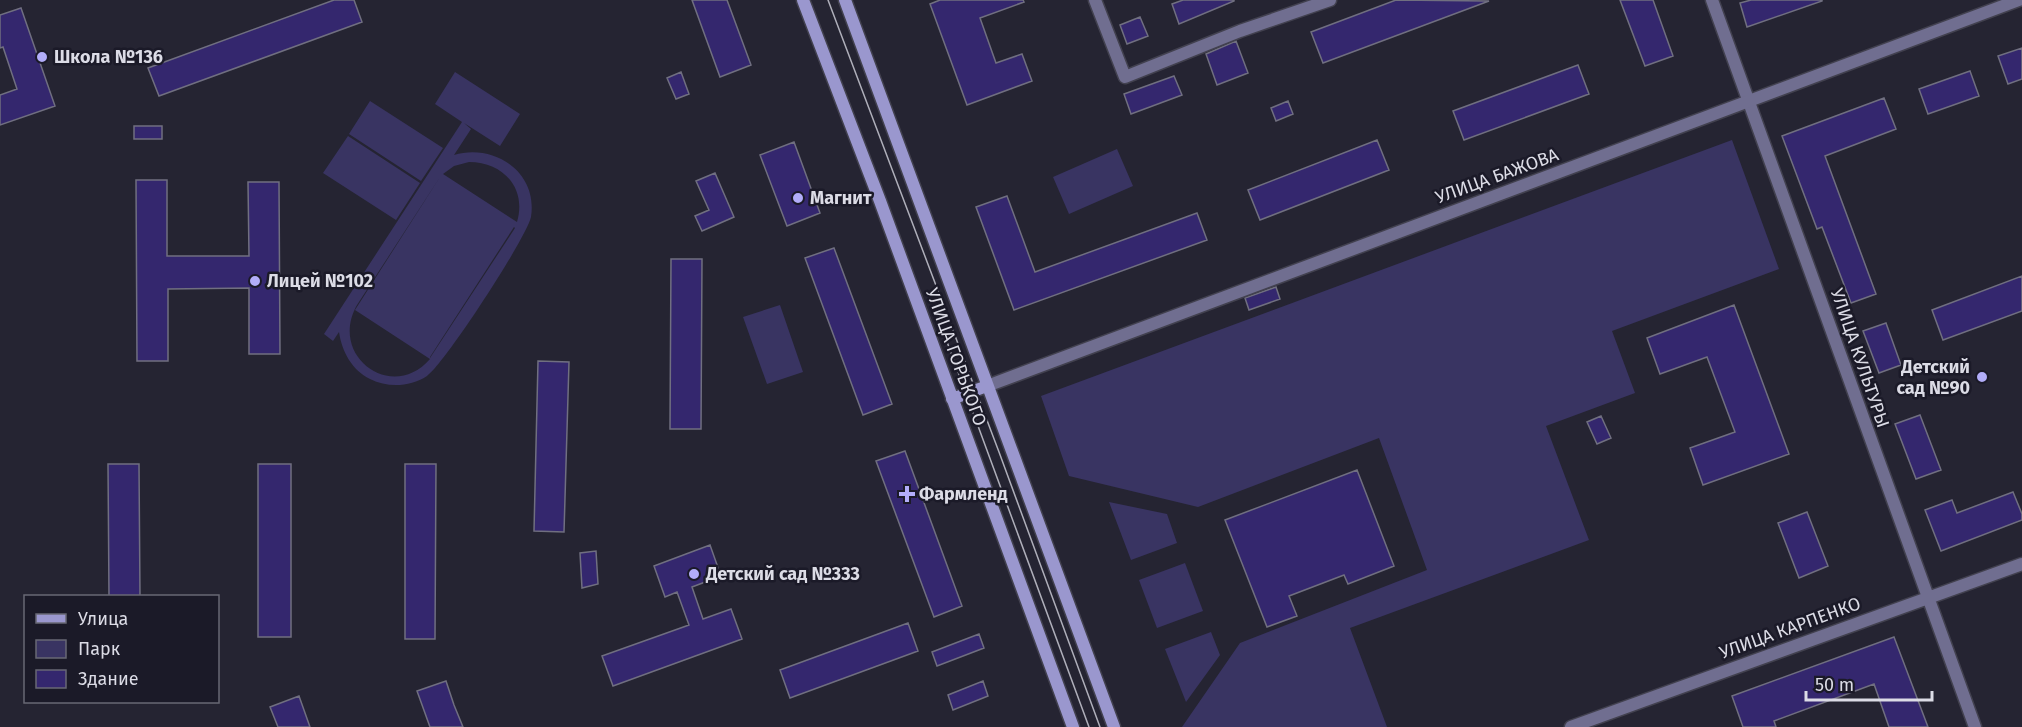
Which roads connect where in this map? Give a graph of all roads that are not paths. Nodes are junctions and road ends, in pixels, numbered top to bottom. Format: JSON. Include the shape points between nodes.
{"nodes":[{"id":1,"x":803,"y":0,"type":"edge"},
{"id":2,"x":845,"y":0,"type":"edge"},
{"id":3,"x":1095,"y":0,"type":"edge"},
{"id":4,"x":1330,"y":0,"type":"edge"},
{"id":5,"x":1712,"y":0,"type":"edge"},
{"id":6,"x":2019,"y":0,"type":"edge"},
{"id":7,"x":1749,"y":101,"type":"junction"},
{"id":8,"x":987,"y":386,"type":"junction"},
{"id":9,"x":952,"y":399,"type":"junction"},
{"id":10,"x":2022,"y":564,"type":"edge"},
{"id":11,"x":1927,"y":598,"type":"junction"},
{"id":12,"x":1073,"y":727,"type":"edge"},
{"id":13,"x":1114,"y":727,"type":"edge"},
{"id":14,"x":1571,"y":727,"type":"edge"},
{"id":15,"x":1975,"y":727,"type":"edge"}],
"edges":[{"from":1,"to":9,"type":"main road","name":"УЛИЦА ГОРЬКОГО"},
{"from":2,"to":8,"type":"main road","name":"УЛИЦА ГОРЬКОГО"},
{"from":3,"to":4,"type":"street","via":[[1125,77]]},
{"from":5,"to":7,"type":"street","name":"УЛИЦА КУЛЬТУРЫ"},
{"from":6,"to":7,"type":"street","name":"УЛИЦА БАЖОВА"},
{"from":7,"to":8,"type":"street","name":"УЛИЦА БАЖОВА"},
{"from":7,"to":11,"type":"street","name":"УЛИЦА КУЛЬТУРЫ"},
{"from":8,"to":9,"type":"main road"},
{"from":8,"to":13,"type":"main road","name":"УЛИЦА ГОРЬКОГО"},
{"from":9,"to":12,"type":"main road","name":"УЛИЦА ГОРЬКОГО"},
{"from":10,"to":11,"type":"street","name":"УЛИЦА КАРПЕНКО"},
{"from":11,"to":14,"type":"street","name":"УЛИЦА КАРПЕНКО"},
{"from":11,"to":15,"type":"street","name":"УЛИЦА КУЛЬТУРЫ"}]}
